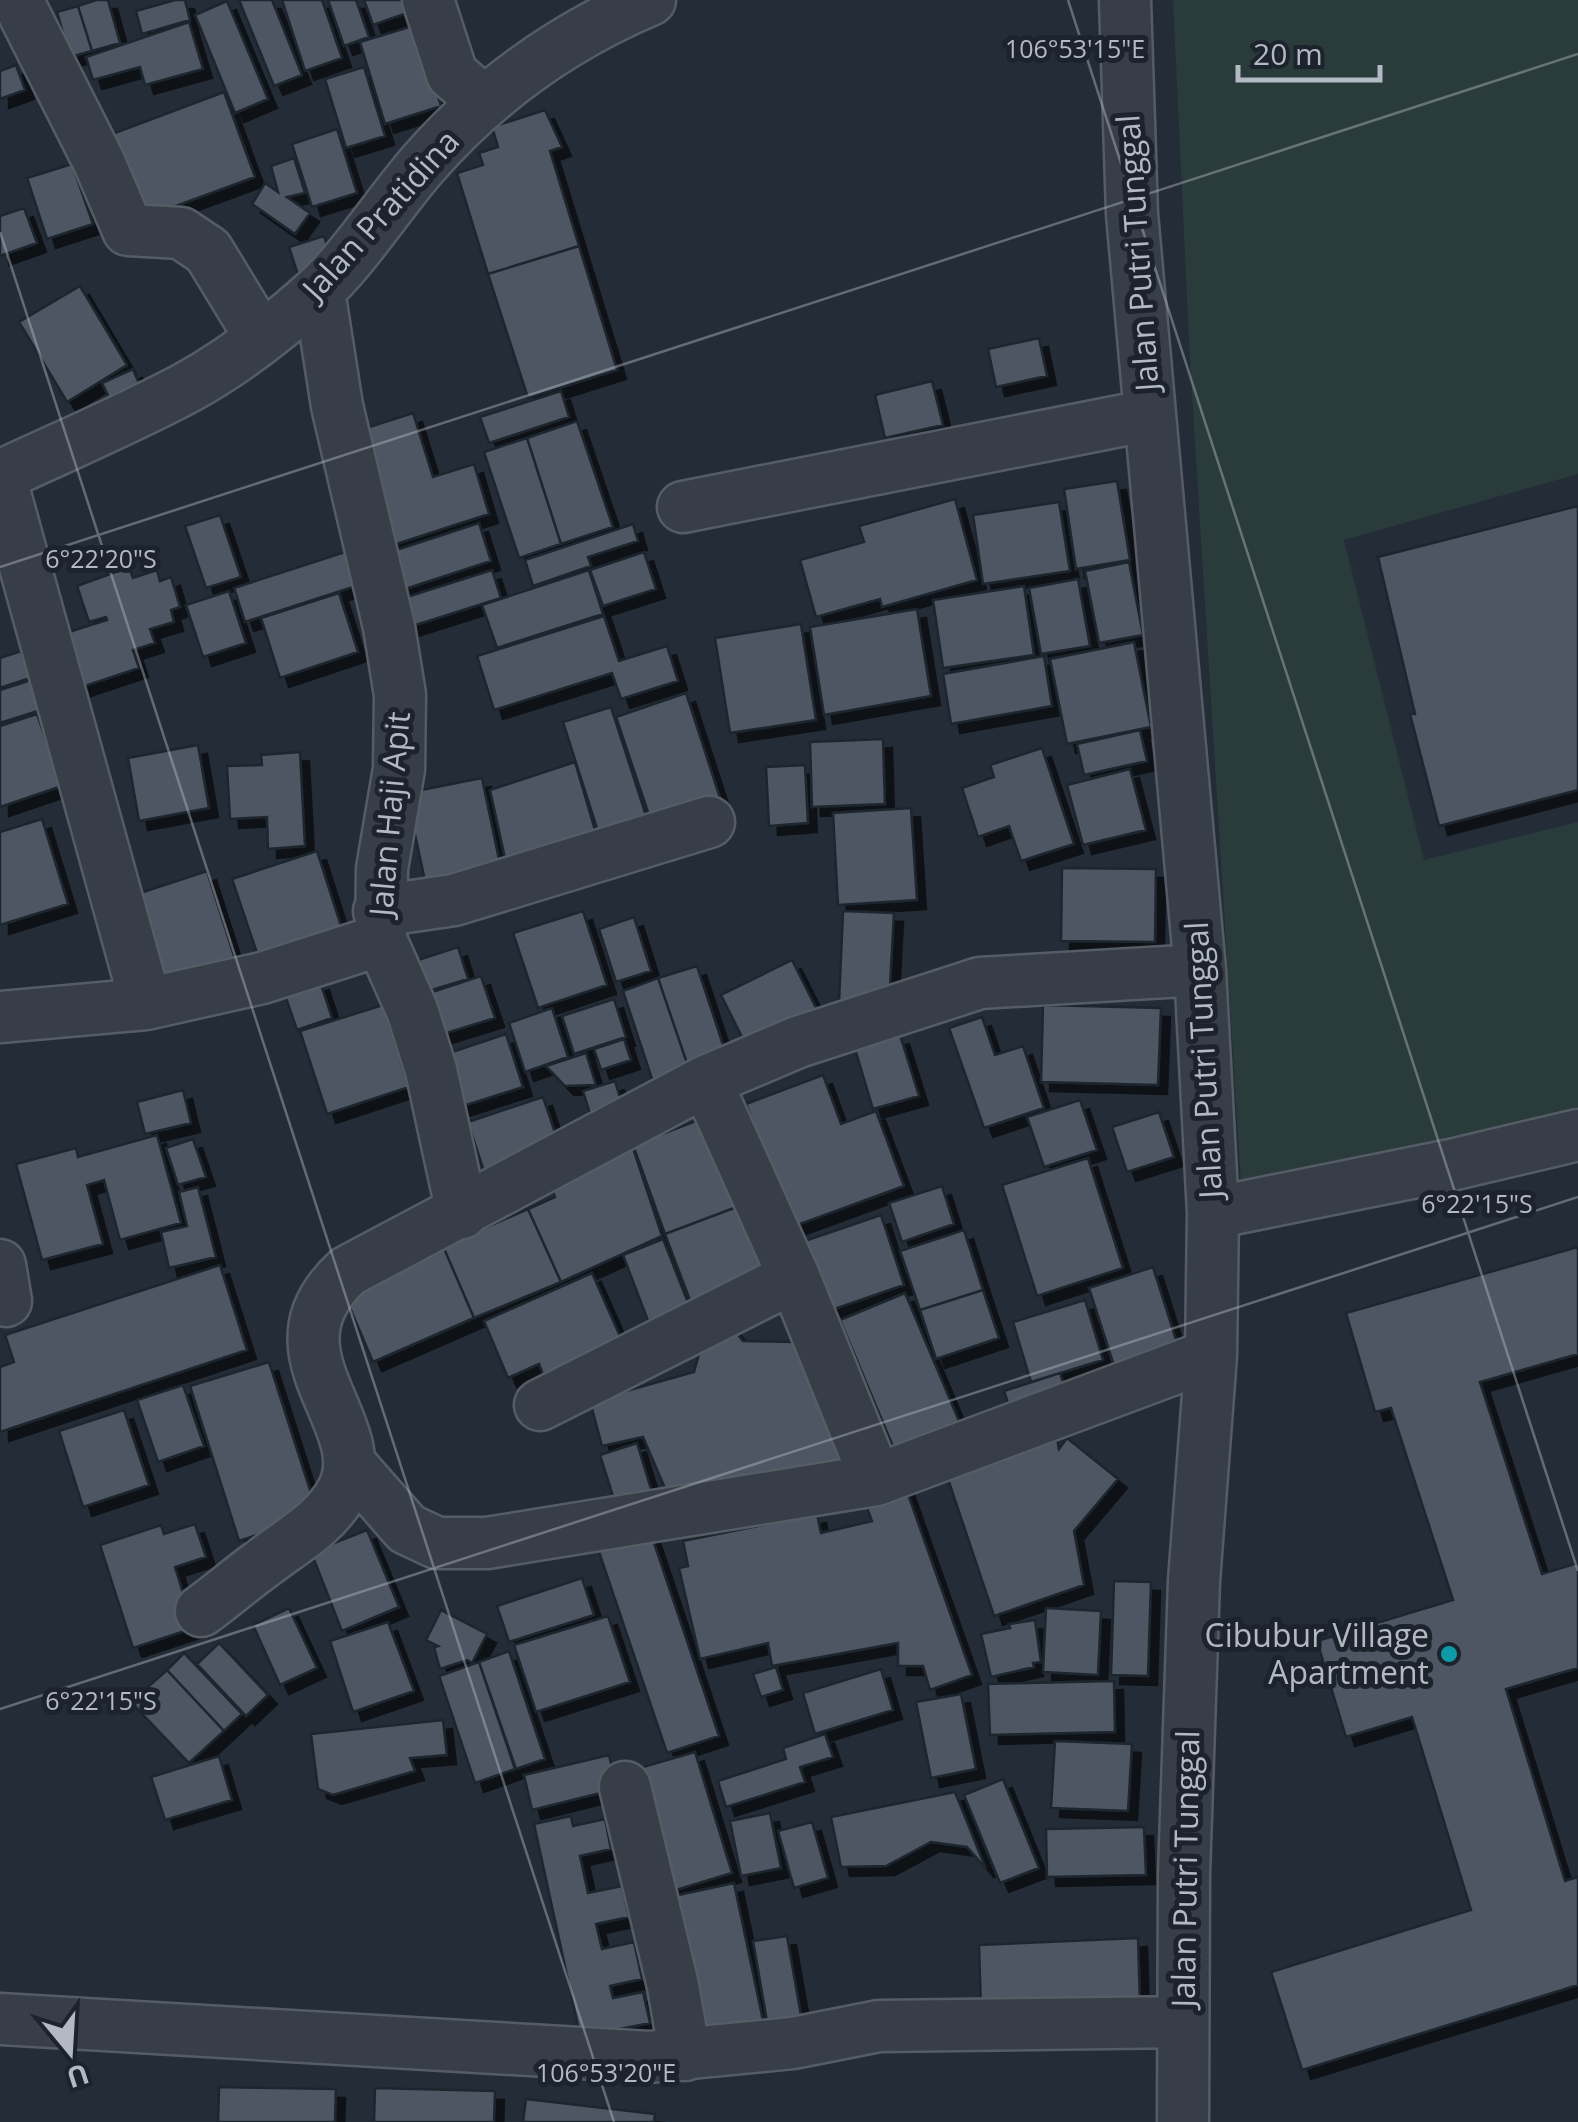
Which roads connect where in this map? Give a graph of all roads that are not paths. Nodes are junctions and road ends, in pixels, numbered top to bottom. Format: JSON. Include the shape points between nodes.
{"nodes":[{"id":1,"x":17,"y":0,"type":"edge"},
{"id":2,"x":428,"y":0,"type":"edge"},
{"id":3,"x":650,"y":0,"type":"edge"},
{"id":4,"x":1124,"y":0,"type":"edge"},
{"id":5,"x":484,"y":102,"type":"junction"},
{"id":6,"x":318,"y":291,"type":"junction"},
{"id":7,"x":260,"y":338,"type":"junction"},
{"id":8,"x":1150,"y":415,"type":"junction"},
{"id":9,"x":0,"y":476,"type":"edge"},
{"id":10,"x":682,"y":506,"type":"dead end"},
{"id":11,"x":709,"y":822,"type":"dead end"},
{"id":12,"x":380,"y":926,"type":"junction"},
{"id":13,"x":1200,"y":970,"type":"junction"},
{"id":14,"x":146,"y":1004,"type":"junction"},
{"id":15,"x":0,"y":1017,"type":"edge"},
{"id":16,"x":706,"y":1080,"type":"junction"},
{"id":17,"x":1578,"y":1135,"type":"edge"},
{"id":18,"x":462,"y":1212,"type":"junction"},
{"id":19,"x":1213,"y":1213,"type":"junction"},
{"id":20,"x":794,"y":1277,"type":"junction"},
{"id":21,"x":1211,"y":1355,"type":"junction"},
{"id":22,"x":540,"y":1405,"type":"dead end"},
{"id":23,"x":350,"y":1464,"type":"junction"},
{"id":24,"x":876,"y":1480,"type":"junction"},
{"id":25,"x":201,"y":1612,"type":"dead end"},
{"id":26,"x":624,"y":1787,"type":"dead end"},
{"id":27,"x":0,"y":2019,"type":"edge"},
{"id":28,"x":1182,"y":2022,"type":"junction"},
{"id":29,"x":686,"y":2056,"type":"junction"},
{"id":30,"x":1183,"y":2122,"type":"edge"}],
"edges":[{"from":1,"to":7,"type":"street","via":[[128,230],[181,233],[208,251]]},
{"from":2,"to":5,"type":"street","via":[[452,74]]},
{"from":3,"to":5,"type":"street","name":"Jalan Pratidina","via":[[543,56]]},
{"from":4,"to":8,"type":"street","name":"Jalan Putri Tunggal","via":[[1132,214]]},
{"from":5,"to":6,"type":"street","name":"Jalan Pratidina"},
{"from":6,"to":7,"type":"street","name":"Jalan Pratidina"},
{"from":6,"to":12,"type":"street","name":"Jalan Haji Apit","via":[[400,696],[399,769]]},
{"from":7,"to":9,"type":"street","name":"Jalan Pratidina","via":[[189,386]]},
{"from":8,"to":10,"type":"street"},
{"from":8,"to":13,"type":"street","name":"Jalan Putri Tunggal"},
{"from":9,"to":14,"type":"street"},
{"from":11,"to":12,"type":"street"},
{"from":12,"to":14,"type":"street","via":[[262,978]]},
{"from":12,"to":18,"type":"street","name":"Jalan Haji Apit","via":[[431,1070]]},
{"from":13,"to":16,"type":"street","via":[[980,983],[798,1042]]},
{"from":13,"to":19,"type":"street","name":"Jalan Putri Tunggal"},
{"from":14,"to":15,"type":"street"},
{"from":16,"to":18,"type":"street"},
{"from":16,"to":20,"type":"street"},
{"from":17,"to":19,"type":"street"},
{"from":18,"to":23,"type":"street","via":[[348,1271],[319,1305],[314,1355]]},
{"from":19,"to":21,"type":"street","name":"Jalan Putri Tunggal"},
{"from":20,"to":22,"type":"street"},
{"from":20,"to":24,"type":"street"},
{"from":21,"to":24,"type":"street"},
{"from":21,"to":28,"type":"street","name":"Jalan Putri Tunggal","via":[[1194,1581]]},
{"from":23,"to":24,"type":"street","via":[[407,1529],[437,1543],[487,1543]]},
{"from":23,"to":25,"type":"street","via":[[341,1494],[324,1516]]},
{"from":26,"to":29,"type":"street"},
{"from":27,"to":29,"type":"street"},
{"from":28,"to":29,"type":"street","via":[[879,2026]]},
{"from":28,"to":30,"type":"street","name":"Jalan Putri Tunggal"}]}
